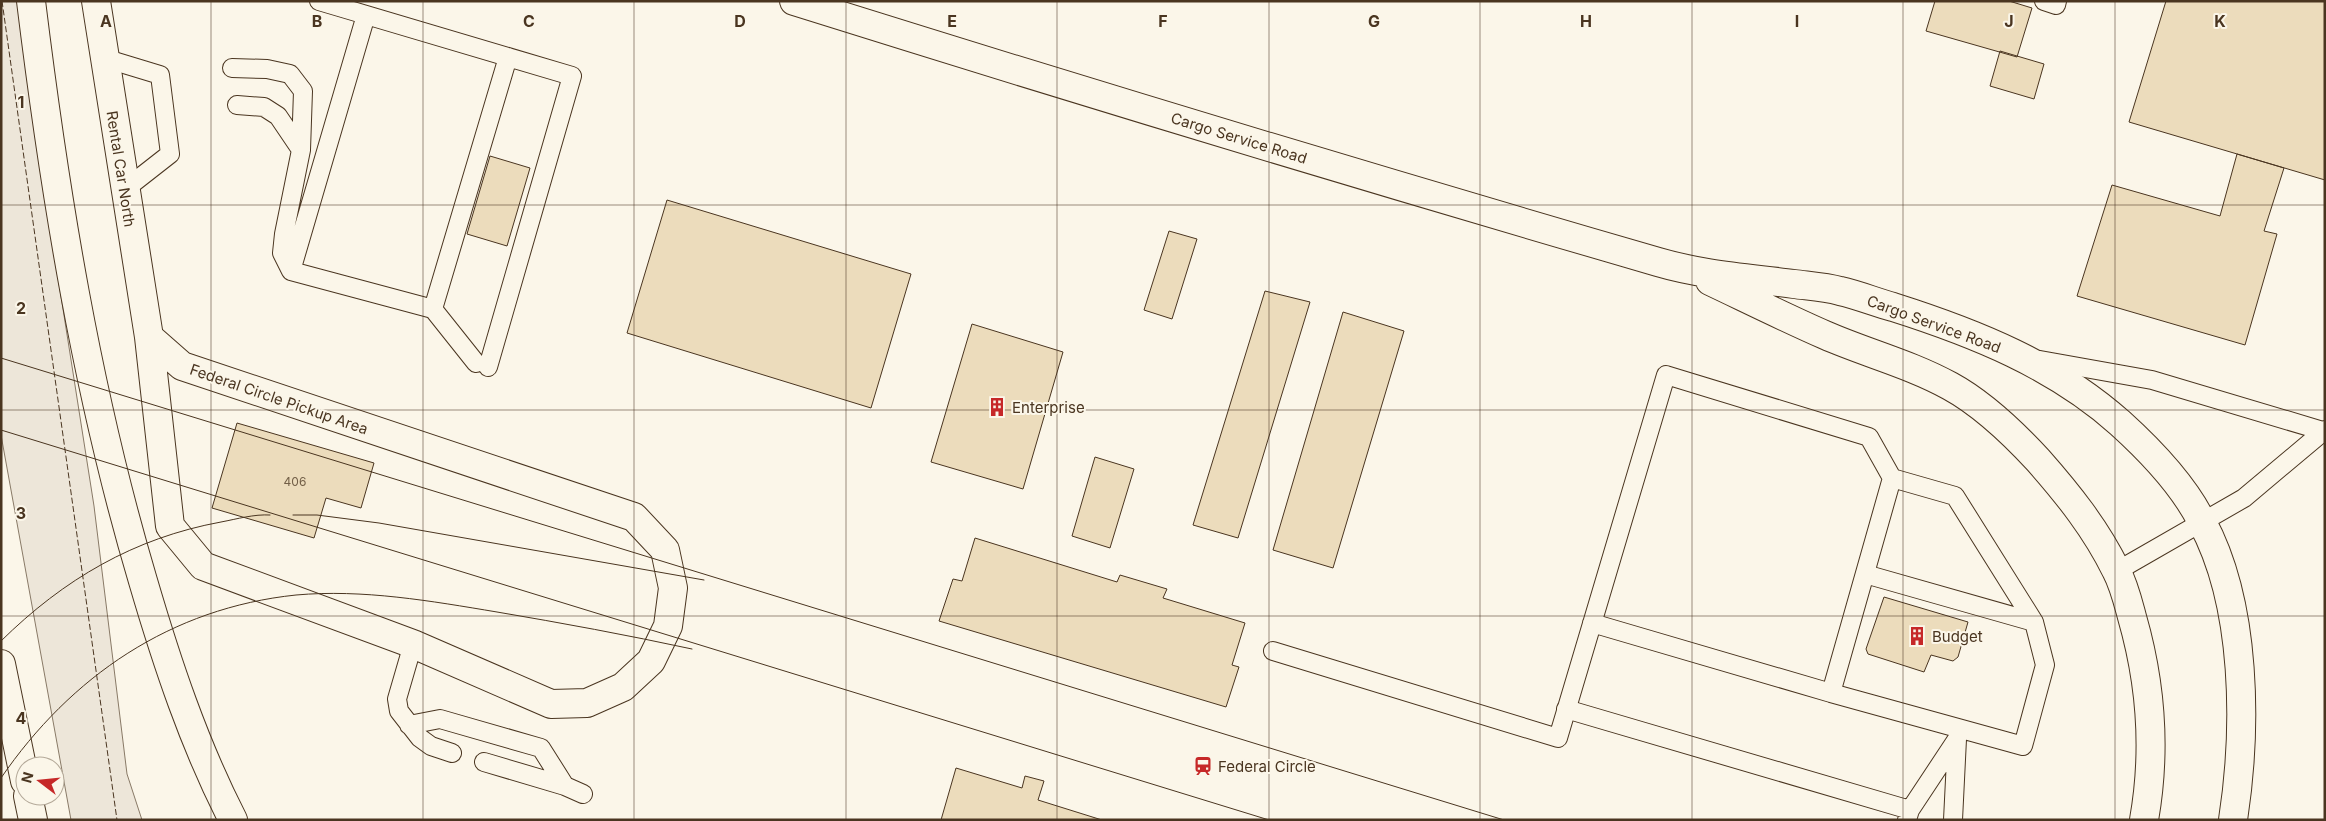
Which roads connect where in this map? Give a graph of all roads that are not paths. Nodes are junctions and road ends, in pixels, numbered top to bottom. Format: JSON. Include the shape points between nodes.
{"nodes":[{"id":1,"x":31,"y":1,"type":"edge"},
{"id":2,"x":96,"y":1,"type":"edge"},
{"id":3,"x":319,"y":1,"type":"edge"},
{"id":4,"x":794,"y":1,"type":"edge"},
{"id":5,"x":2044,"y":1,"type":"edge"},
{"id":6,"x":2057,"y":1,"type":"edge"},
{"id":7,"x":366,"y":15,"type":"junction"},
{"id":8,"x":508,"y":57,"type":"junction"},
{"id":9,"x":104,"y":58,"type":"junction"},
{"id":10,"x":232,"y":68,"type":"dead end"},
{"id":11,"x":237,"y":105,"type":"dead end"},
{"id":12,"x":301,"y":150,"type":"junction"},
{"id":13,"x":124,"y":190,"type":"junction"},
{"id":14,"x":1686,"y":270,"type":"junction"},
{"id":15,"x":291,"y":271,"type":"junction"},
{"id":16,"x":433,"y":309,"type":"junction"},
{"id":17,"x":149,"y":337,"type":"junction"},
{"id":18,"x":2023,"y":357,"type":"junction"},
{"id":19,"x":2324,"y":430,"type":"edge"},
{"id":20,"x":1892,"y":478,"type":"junction"},
{"id":21,"x":2203,"y":523,"type":"junction"},
{"id":22,"x":2117,"y":571,"type":"junction"},
{"id":23,"x":1865,"y":574,"type":"junction"},
{"id":24,"x":2034,"y":622,"type":"junction"},
{"id":25,"x":1592,"y":623,"type":"junction"},
{"id":26,"x":413,"y":644,"type":"junction"},
{"id":27,"x":1273,"y":651,"type":"dead end"},
{"id":28,"x":1,"y":664,"type":"edge"},
{"id":29,"x":1831,"y":692,"type":"junction"},
{"id":30,"x":1566,"y":709,"type":"junction"},
{"id":31,"x":409,"y":725,"type":"junction"},
{"id":32,"x":1959,"y":734,"type":"junction"},
{"id":33,"x":452,"y":753,"type":"dead end"},
{"id":34,"x":20,"y":756,"type":"edge"},
{"id":35,"x":484,"y":762,"type":"dead end"},
{"id":36,"x":565,"y":786,"type":"junction"},
{"id":37,"x":583,"y":794,"type":"dead end"},
{"id":38,"x":30,"y":806,"type":"edge"},
{"id":39,"x":1909,"y":815,"type":"edge"},
{"id":40,"x":33,"y":820,"type":"edge"},
{"id":41,"x":233,"y":820,"type":"edge"},
{"id":42,"x":1953,"y":820,"type":"edge"},
{"id":43,"x":2144,"y":820,"type":"edge"},
{"id":44,"x":2233,"y":820,"type":"edge"}],
"edges":[{"from":1,"to":41,"type":"main road","via":[[76,302],[119,501],[167,664],[218,791]]},
{"from":2,"to":9,"type":"main road","name":"Rental Car North"},
{"from":3,"to":7,"type":"lane"},
{"from":4,"to":14,"type":"main road","name":"Cargo Service Road","via":[[1124,104]]},
{"from":5,"to":6,"type":"lane","via":[[2056,5]]},
{"from":7,"to":8,"type":"lane"},
{"from":7,"to":15,"type":"lane"},
{"from":8,"to":16,"type":"lane"},
{"from":8,"to":16,"type":"lane","via":[[572,76],[482,365]]},
{"from":9,"to":13,"type":"main road","name":"Rental Car North"},
{"from":9,"to":13,"type":"lane","via":[[160,75],[166,112],[170,154]]},
{"from":10,"to":12,"type":"lane","via":[[267,69],[290,74],[303,91]]},
{"from":11,"to":12,"type":"lane","via":[[264,107],[278,116]]},
{"from":12,"to":15,"type":"lane","via":[[282,253]]},
{"from":13,"to":17,"type":"main road","name":"Rental Car North"},
{"from":14,"to":18,"type":"main road","name":"Cargo Service Road","via":[[1838,290],[1964,331]]},
{"from":14,"to":22,"type":"main road","name":"Cargo Service Road","via":[[1826,336],[1922,372],[1977,403],[2028,449],[2052,476],[2079,509]]},
{"from":15,"to":16,"type":"lane"},
{"from":17,"to":26,"type":"main road","via":[[170,526],[203,566]]},
{"from":17,"to":26,"type":"main road","name":"Federal Circle Pickup Area","via":[[182,366],[634,517],[665,550],[673,588],[668,626],[651,661],[622,687],[587,703],[551,704]]},
{"from":18,"to":19,"type":"lane","via":[[2152,380]]},
{"from":18,"to":21,"type":"main road","name":"Cargo Service Road","via":[[2058,376],[2119,422],[2168,473]]},
{"from":19,"to":21,"type":"lane","via":[[2244,498]]},
{"from":20,"to":23,"type":"lane"},
{"from":20,"to":24,"type":"lane","via":[[1955,496]]},
{"from":20,"to":25,"type":"lane","via":[[1869,438],[1666,375]]},
{"from":21,"to":22,"type":"lane"},
{"from":21,"to":44,"type":"main road","name":"Cargo Service Road","via":[[2216,552],[2228,594],[2239,668],[2242,742]]},
{"from":22,"to":43,"type":"main road","name":"Cargo Service Road","via":[[2137,635],[2150,703],[2150,773]]},
{"from":23,"to":24,"type":"lane"},
{"from":23,"to":29,"type":"lane"},
{"from":24,"to":32,"type":"lane","via":[[2045,666],[2023,746]]},
{"from":25,"to":29,"type":"lane"},
{"from":25,"to":30,"type":"lane"},
{"from":26,"to":31,"type":"lane","via":[[397,699],[399,711]]},
{"from":27,"to":30,"type":"lane","via":[[1558,738]]},
{"from":28,"to":34,"type":"main road"},
{"from":29,"to":32,"type":"lane"},
{"from":30,"to":39,"type":"lane"},
{"from":31,"to":33,"type":"lane","via":[[431,746]]},
{"from":31,"to":36,"type":"lane","via":[[440,720],[541,748]]},
{"from":32,"to":39,"type":"lane"},
{"from":32,"to":42,"type":"lane"},
{"from":35,"to":36,"type":"lane"},
{"from":36,"to":37,"type":"lane"},
{"from":38,"to":40,"type":"main road"}]}
